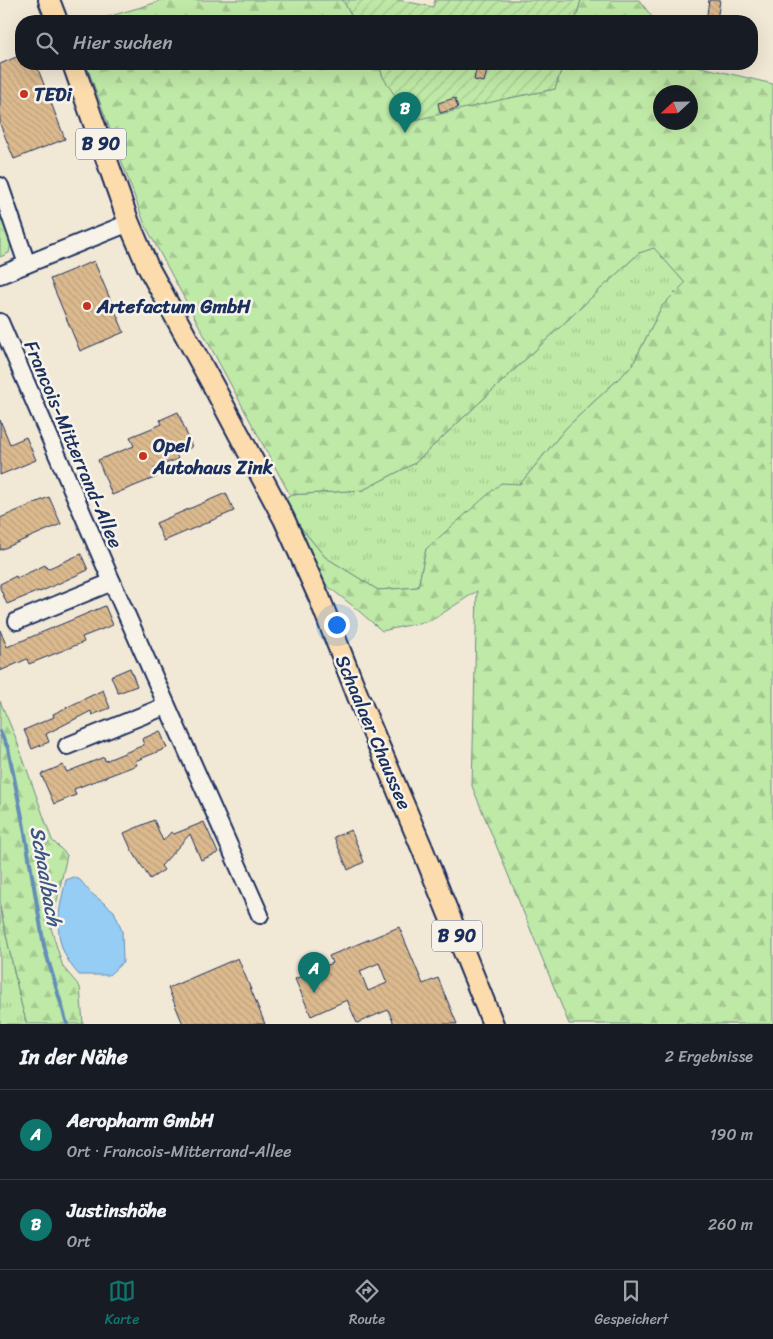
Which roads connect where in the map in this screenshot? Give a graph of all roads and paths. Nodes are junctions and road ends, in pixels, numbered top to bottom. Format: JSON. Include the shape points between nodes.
{"nodes":[{"id":1,"x":48,"y":0,"type":"edge"},
{"id":2,"x":54,"y":15,"type":"edge"},
{"id":3,"x":75,"y":70,"type":"edge"},
{"id":4,"x":0,"y":186,"type":"edge"},
{"id":5,"x":129,"y":224,"type":"junction"},
{"id":6,"x":27,"y":264,"type":"junction"},
{"id":7,"x":0,"y":275,"type":"edge"},
{"id":8,"x":0,"y":322,"type":"edge"},
{"id":9,"x":112,"y":582,"type":"junction"},
{"id":10,"x":17,"y":621,"type":"dead end"},
{"id":11,"x":166,"y":706,"type":"junction"},
{"id":12,"x":67,"y":746,"type":"dead end"},
{"id":13,"x":260,"y":915,"type":"dead end"},
{"id":14,"x":493,"y":1024,"type":"edge"}],
"edges":[{"from":1,"to":2,"type":"main road"},
{"from":3,"to":5,"type":"main road","name":"Schaalaer Chaussee","number":"B 90"},
{"from":4,"to":6,"type":"street"},
{"from":5,"to":6,"type":"street"},
{"from":5,"to":14,"type":"main road","name":"Schaalaer Chaussee","number":"B 90","via":[[148,267],[284,519]]},
{"from":6,"to":7,"type":"street"},
{"from":8,"to":9,"type":"street","name":"Francois-Mitterrand-Allee"},
{"from":9,"to":10,"type":"street"},
{"from":9,"to":11,"type":"street","name":"Francois-Mitterrand-Allee"},
{"from":11,"to":12,"type":"street"},
{"from":11,"to":13,"type":"street","name":"Francois-Mitterrand-Allee"}]}
